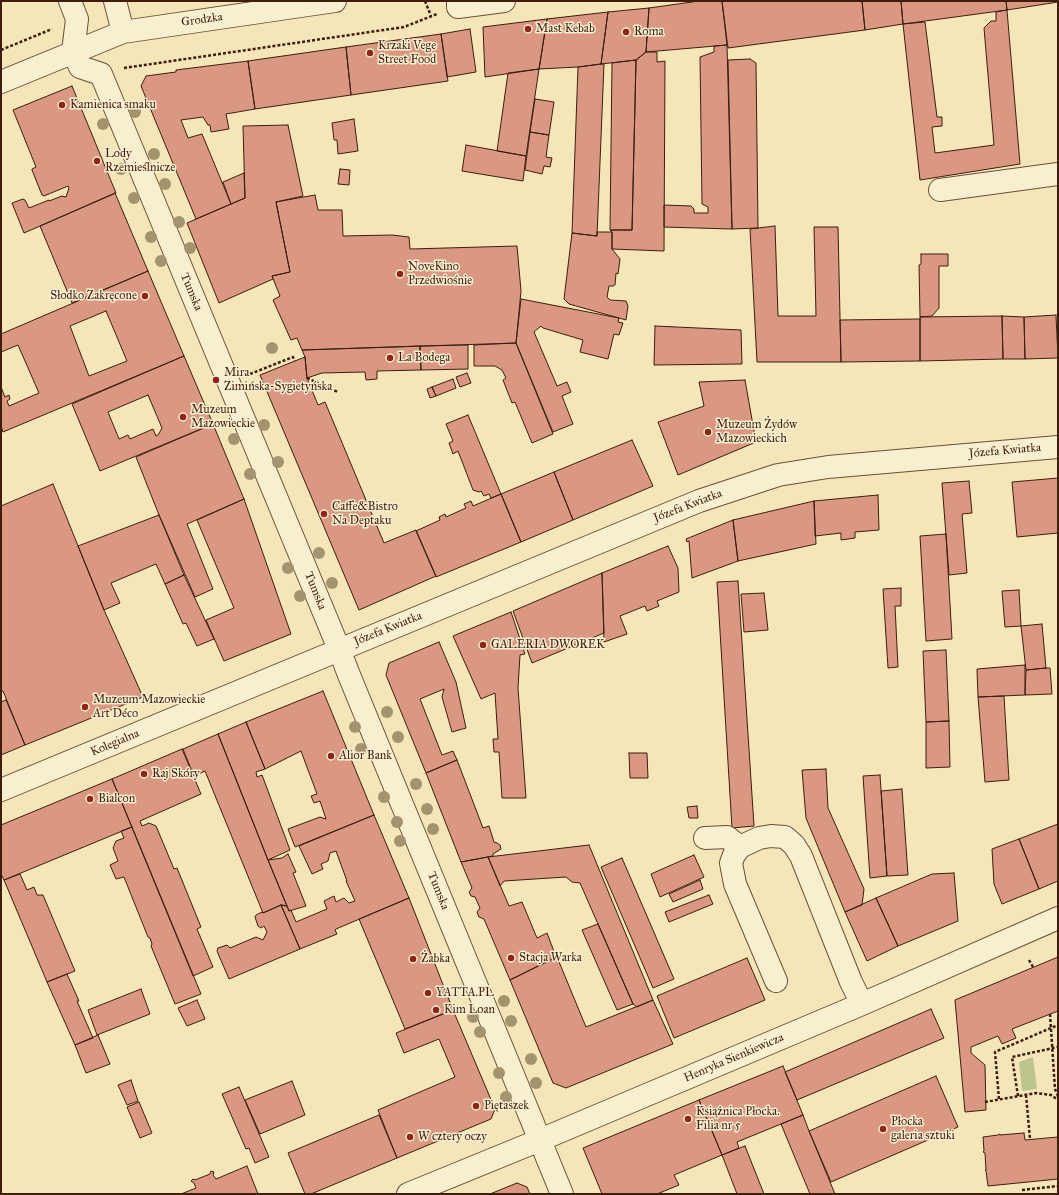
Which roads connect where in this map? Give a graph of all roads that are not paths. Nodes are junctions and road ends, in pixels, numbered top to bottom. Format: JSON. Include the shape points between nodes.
{"nodes":[{"id":1,"x":70,"y":1,"type":"edge"},
{"id":2,"x":115,"y":1,"type":"edge"},
{"id":3,"x":335,"y":1,"type":"edge"},
{"id":4,"x":504,"y":1,"type":"edge"},
{"id":5,"x":458,"y":4,"type":"edge"},
{"id":6,"x":123,"y":32,"type":"junction"},
{"id":7,"x":73,"y":52,"type":"junction"},
{"id":8,"x":1,"y":82,"type":"edge"},
{"id":9,"x":1058,"y":174,"type":"edge"},
{"id":10,"x":940,"y":190,"type":"dead end"},
{"id":11,"x":1058,"y":446,"type":"edge"},
{"id":12,"x":339,"y":649,"type":"junction"},
{"id":13,"x":1,"y":790,"type":"edge"},
{"id":14,"x":705,"y":838,"type":"dead end"},
{"id":15,"x":740,"y":847,"type":"junction"},
{"id":16,"x":1058,"y":918,"type":"edge"},
{"id":17,"x":776,"y":981,"type":"dead end"},
{"id":18,"x":862,"y":1004,"type":"junction"},
{"id":19,"x":540,"y":1140,"type":"junction"},
{"id":20,"x":408,"y":1194,"type":"edge"},
{"id":21,"x":562,"y":1194,"type":"edge"}],
"edges":[{"from":1,"to":7,"type":"street","via":[[78,19]]},
{"from":2,"to":6,"type":"street"},
{"from":3,"to":6,"type":"street","name":"Grodzka"},
{"from":4,"to":5,"type":"street"},
{"from":6,"to":7,"type":"street","name":"Grodzka"},
{"from":7,"to":8,"type":"street","name":"Grodzka"},
{"from":7,"to":12,"type":"street","name":"Tumska","via":[[80,67],[101,74]]},
{"from":9,"to":10,"type":"street"},
{"from":11,"to":12,"type":"street","name":"Józefa Kwiatka","via":[[828,467],[778,475],[698,501]]},
{"from":12,"to":13,"type":"street","name":"Kolegialna"},
{"from":12,"to":19,"type":"street","name":"Tumska"},
{"from":14,"to":15,"type":"street","via":[[727,837]]},
{"from":15,"to":17,"type":"street","via":[[731,863],[734,884]]},
{"from":15,"to":18,"type":"street","via":[[759,838],[771,836],[785,837],[794,845],[801,856]]},
{"from":16,"to":18,"type":"street","name":"Henryka Sienkiewicza"},
{"from":18,"to":19,"type":"street","name":"Henryka Sienkiewicza"},
{"from":19,"to":20,"type":"street","name":"Henryka Sienkiewicza"},
{"from":19,"to":21,"type":"street","name":"Tumska"}]}
